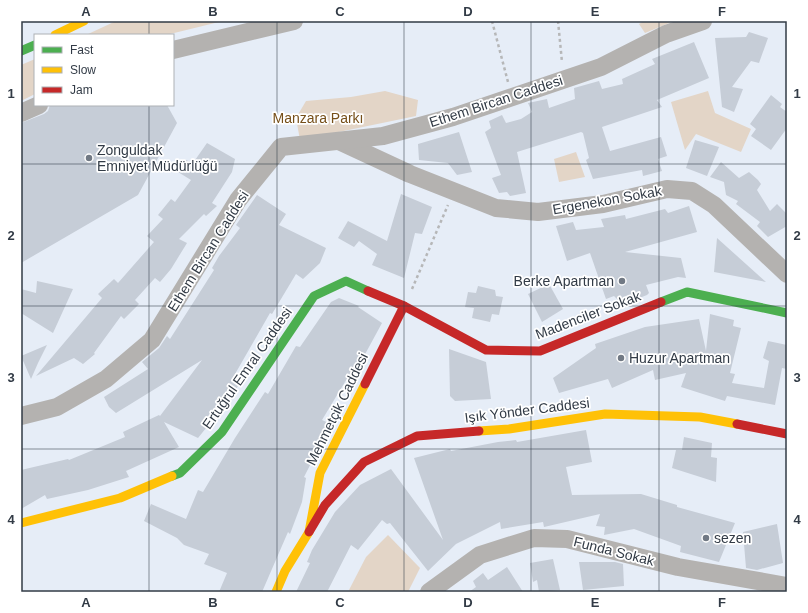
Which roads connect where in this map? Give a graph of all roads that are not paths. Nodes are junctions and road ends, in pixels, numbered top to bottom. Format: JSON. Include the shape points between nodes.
{"nodes":[{"id":1,"x":84,"y":21,"type":"edge"},
{"id":2,"x":294,"y":21,"type":"edge"},
{"id":3,"x":703,"y":21,"type":"edge"},
{"id":4,"x":57,"y":34,"type":"edge"},
{"id":5,"x":34,"y":45,"type":"edge"},
{"id":6,"x":174,"y":50,"type":"edge"},
{"id":7,"x":21,"y":51,"type":"edge"},
{"id":8,"x":36,"y":106,"type":"edge"},
{"id":9,"x":21,"y":113,"type":"edge"},
{"id":10,"x":338,"y":140,"type":"junction"},
{"id":11,"x":787,"y":274,"type":"edge"},
{"id":12,"x":404,"y":306,"type":"junction"},
{"id":13,"x":787,"y":313,"type":"edge"},
{"id":14,"x":21,"y":416,"type":"edge"},
{"id":15,"x":787,"y":434,"type":"edge"},
{"id":16,"x":21,"y":523,"type":"edge"},
{"id":17,"x":309,"y":532,"type":"junction"},
{"id":18,"x":787,"y":586,"type":"edge"},
{"id":19,"x":276,"y":592,"type":"edge"},
{"id":20,"x":429,"y":592,"type":"edge"}],
"edges":[{"from":1,"to":4,"type":"main road"},
{"from":2,"to":6,"type":"street"},
{"from":3,"to":10,"type":"street","name":"Ethem Bircan Caddesi","via":[[666,34],[601,67],[453,117],[383,136]]},
{"from":5,"to":7,"type":"main road"},
{"from":8,"to":9,"type":"street"},
{"from":10,"to":11,"type":"street","name":"Ergenekon Sokak","via":[[453,192],[496,208],[538,212],[603,204],[667,189],[692,191],[714,205]]},
{"from":10,"to":14,"type":"street","name":"Ethem Bircan Caddesi","via":[[281,147],[238,200],[152,340],[106,379],[57,407]]},
{"from":12,"to":13,"type":"main road","name":"Madenciler Sokak","via":[[486,350],[540,351],[686,292]]},
{"from":12,"to":16,"type":"main road","name":"Ertuğrul Emral Caddesi","via":[[346,281],[314,296],[222,432],[180,473],[120,498],[50,518]]},
{"from":12,"to":17,"type":"main road","name":"Mehmetçik Caddesi","via":[[320,473]]},
{"from":15,"to":17,"type":"main road","name":"Işık Yönder Caddesi","via":[[700,417],[605,414],[509,429],[417,436],[364,462],[325,505]]},
{"from":17,"to":19,"type":"main road","name":"Mehmetçik Caddesi","via":[[285,571]]},
{"from":18,"to":20,"type":"street","name":"Funda Sokak","via":[[678,567],[567,539],[534,538],[480,555]]}]}
